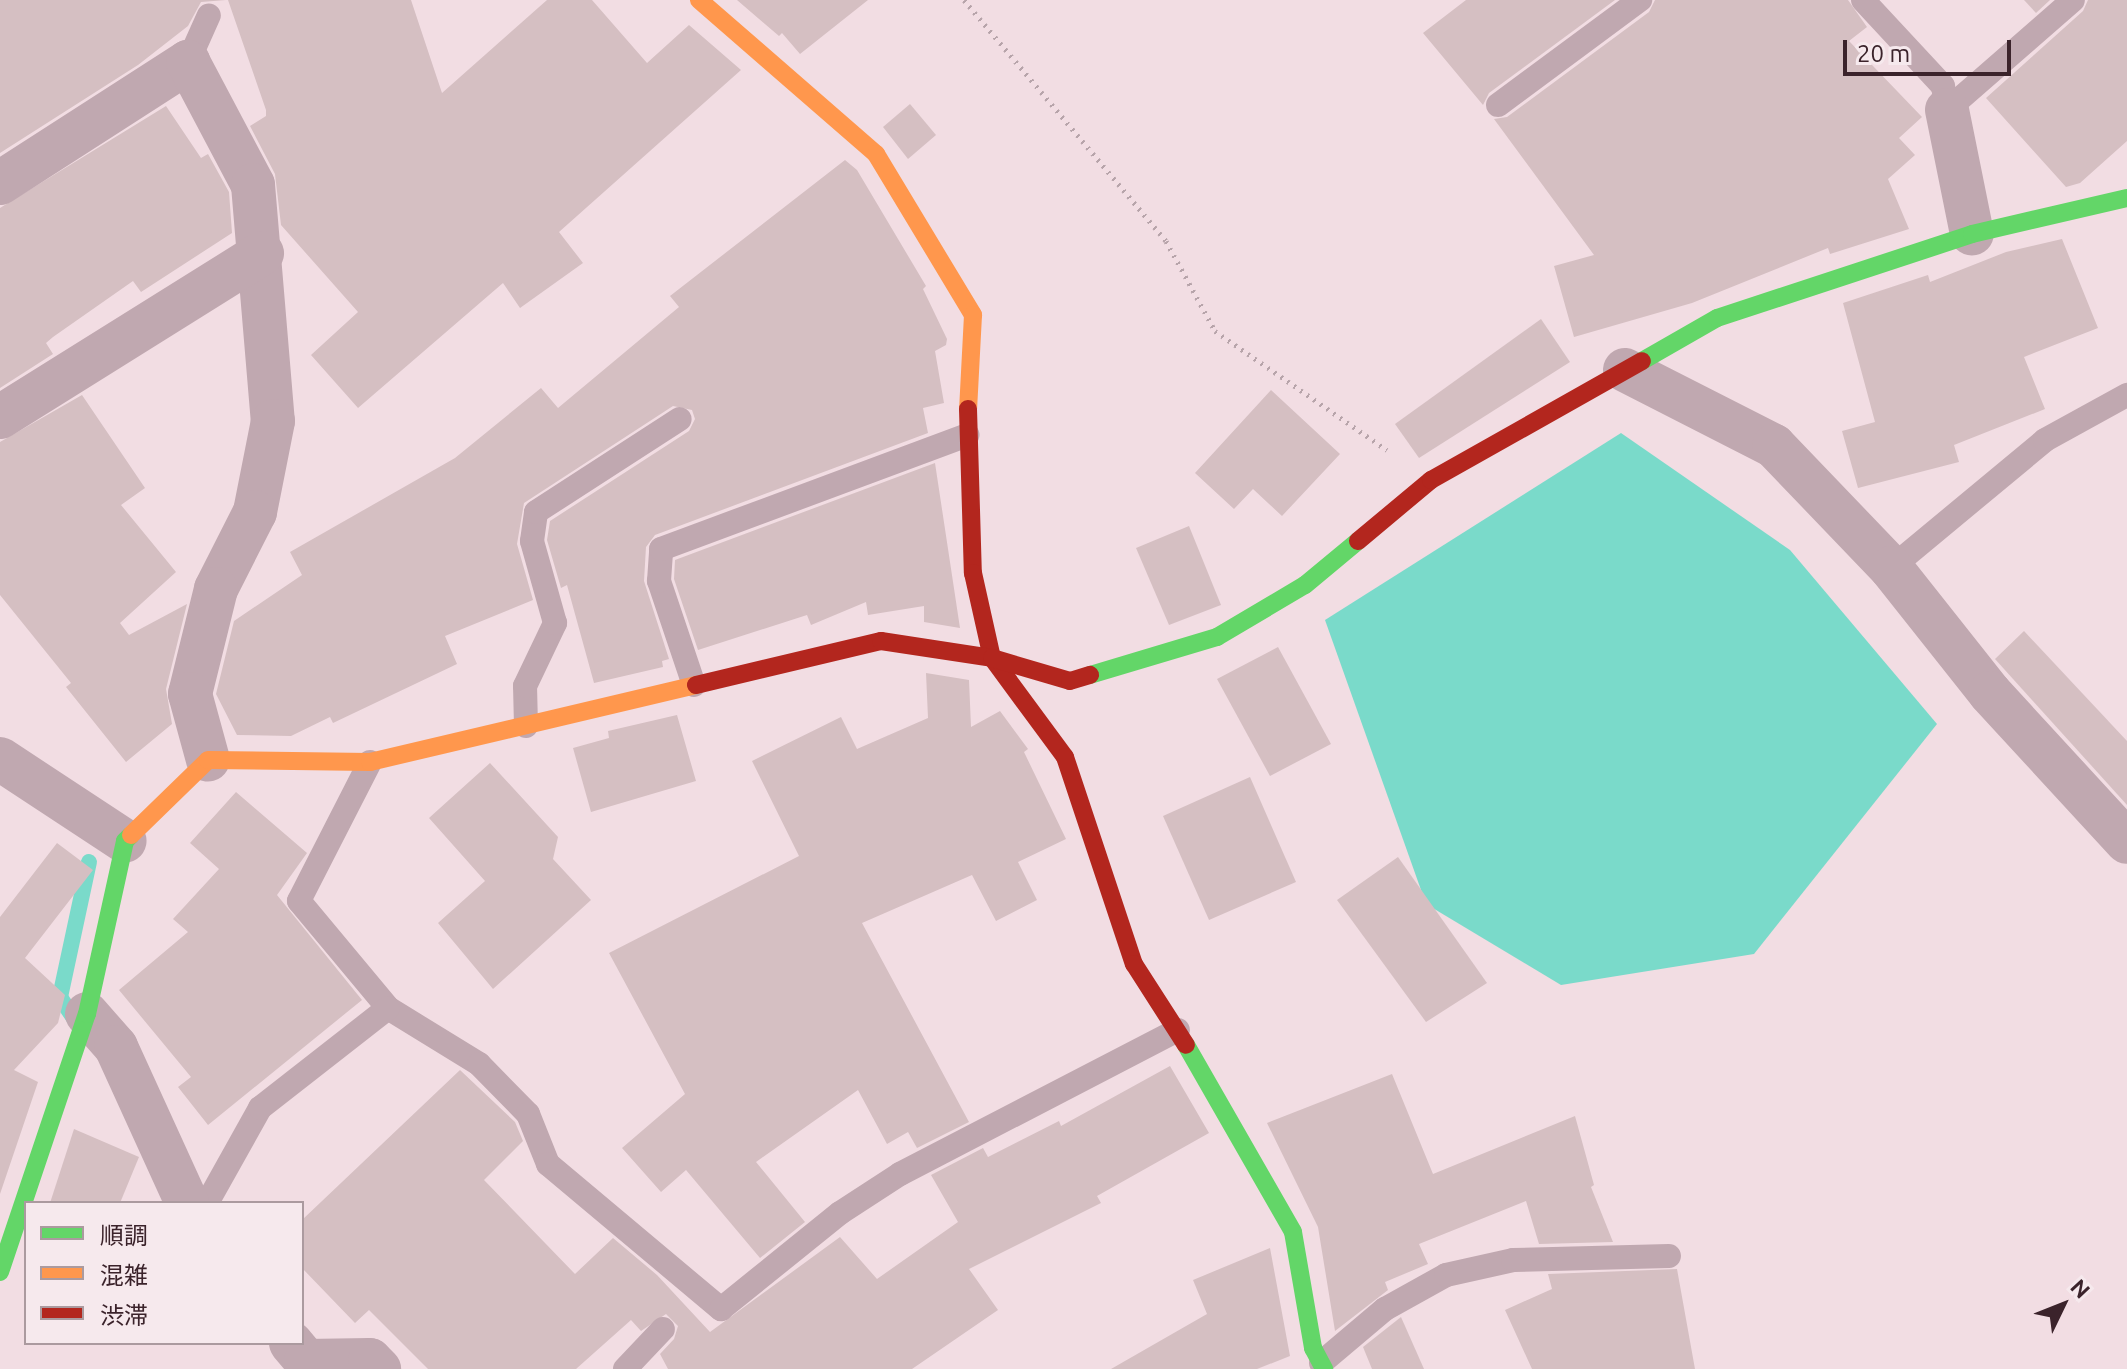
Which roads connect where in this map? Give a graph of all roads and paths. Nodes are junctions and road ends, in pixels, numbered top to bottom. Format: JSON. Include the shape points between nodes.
{"nodes":[{"id":1,"x":699,"y":0,"type":"edge"},
{"id":2,"x":964,"y":0,"type":"edge"},
{"id":3,"x":1640,"y":0,"type":"edge"},
{"id":4,"x":1863,"y":0,"type":"edge"},
{"id":5,"x":2073,"y":0,"type":"edge"},
{"id":6,"x":209,"y":15,"type":"dead end"},
{"id":7,"x":188,"y":62,"type":"junction"},
{"id":8,"x":1498,"y":105,"type":"dead end"},
{"id":9,"x":1947,"y":110,"type":"junction"},
{"id":10,"x":0,"y":183,"type":"edge"},
{"id":11,"x":2127,"y":198,"type":"edge"},
{"id":12,"x":1972,"y":234,"type":"junction"},
{"id":13,"x":262,"y":253,"type":"junction"},
{"id":14,"x":1625,"y":370,"type":"junction"},
{"id":15,"x":2127,"y":395,"type":"edge"},
{"id":16,"x":0,"y":417,"type":"edge"},
{"id":17,"x":680,"y":419,"type":"dead end"},
{"id":18,"x":967,"y":435,"type":"junction"},
{"id":19,"x":1431,"y":480,"type":"junction"},
{"id":20,"x":1891,"y":568,"type":"junction"},
{"id":21,"x":992,"y":658,"type":"junction"},
{"id":22,"x":694,"y":685,"type":"junction"},
{"id":23,"x":526,"y":726,"type":"junction"},
{"id":24,"x":0,"y":759,"type":"edge"},
{"id":25,"x":208,"y":760,"type":"junction"},
{"id":26,"x":370,"y":762,"type":"junction"},
{"id":27,"x":125,"y":841,"type":"junction"},
{"id":28,"x":2127,"y":842,"type":"edge"},
{"id":29,"x":388,"y":1008,"type":"junction"},
{"id":30,"x":87,"y":1014,"type":"junction"},
{"id":31,"x":1178,"y":1030,"type":"junction"},
{"id":32,"x":186,"y":1201,"type":"edge"},
{"id":33,"x":208,"y":1201,"type":"edge"},
{"id":34,"x":1669,"y":1256,"type":"dead end"},
{"id":35,"x":0,"y":1272,"type":"edge"},
{"id":36,"x":663,"y":1329,"type":"dead end"},
{"id":37,"x":293,"y":1345,"type":"edge"},
{"id":38,"x":1323,"y":1366,"type":"edge"},
{"id":39,"x":379,"y":1369,"type":"edge"},
{"id":40,"x":625,"y":1369,"type":"edge"}],
"edges":[{"from":1,"to":18,"type":"street","via":[[876,154],[973,315]]},
{"from":2,"to":19,"type":"path","via":[[1166,241],[1215,331]]},
{"from":3,"to":8,"type":"lane"},
{"from":4,"to":9,"type":"lane","via":[[1943,86]]},
{"from":5,"to":9,"type":"lane"},
{"from":6,"to":7,"type":"lane"},
{"from":7,"to":10,"type":"street"},
{"from":7,"to":13,"type":"street","via":[[253,185]]},
{"from":9,"to":12,"type":"street"},
{"from":11,"to":12,"type":"street"},
{"from":12,"to":14,"type":"street","via":[[1717,318]]},
{"from":13,"to":16,"type":"street"},
{"from":13,"to":25,"type":"street","via":[[273,421],[255,512],[216,589],[190,694]]},
{"from":14,"to":19,"type":"street"},
{"from":14,"to":20,"type":"street","via":[[1774,446]]},
{"from":15,"to":20,"type":"lane","via":[[2045,440]]},
{"from":17,"to":23,"type":"lane","via":[[536,512],[532,541],[555,623],[525,686]]},
{"from":18,"to":21,"type":"street","via":[[973,573]]},
{"from":18,"to":22,"type":"lane","via":[[661,549],[659,581]]},
{"from":19,"to":21,"type":"street","via":[[1305,585],[1217,637],[1070,681]]},
{"from":20,"to":28,"type":"street","via":[[1990,693]]},
{"from":21,"to":22,"type":"street","via":[[881,641]]},
{"from":21,"to":31,"type":"street","via":[[1065,757],[1134,964]]},
{"from":22,"to":23,"type":"street"},
{"from":23,"to":26,"type":"street"},
{"from":24,"to":27,"type":"street"},
{"from":25,"to":26,"type":"street"},
{"from":25,"to":27,"type":"street"},
{"from":26,"to":29,"type":"lane","via":[[299,901]]},
{"from":27,"to":30,"type":"street"},
{"from":29,"to":31,"type":"lane","via":[[479,1064],[528,1114],[548,1164],[721,1309],[840,1213],[900,1174]]},
{"from":29,"to":33,"type":"lane","via":[[260,1108]]},
{"from":30,"to":32,"type":"street","via":[[116,1047]]},
{"from":30,"to":35,"type":"street"},
{"from":31,"to":38,"type":"street","via":[[1293,1232],[1313,1348]]},
{"from":34,"to":38,"type":"lane","via":[[1513,1260],[1446,1275],[1385,1309]]},
{"from":36,"to":40,"type":"lane"},
{"from":37,"to":39,"type":"street","via":[[306,1361],[370,1360]]}]}
